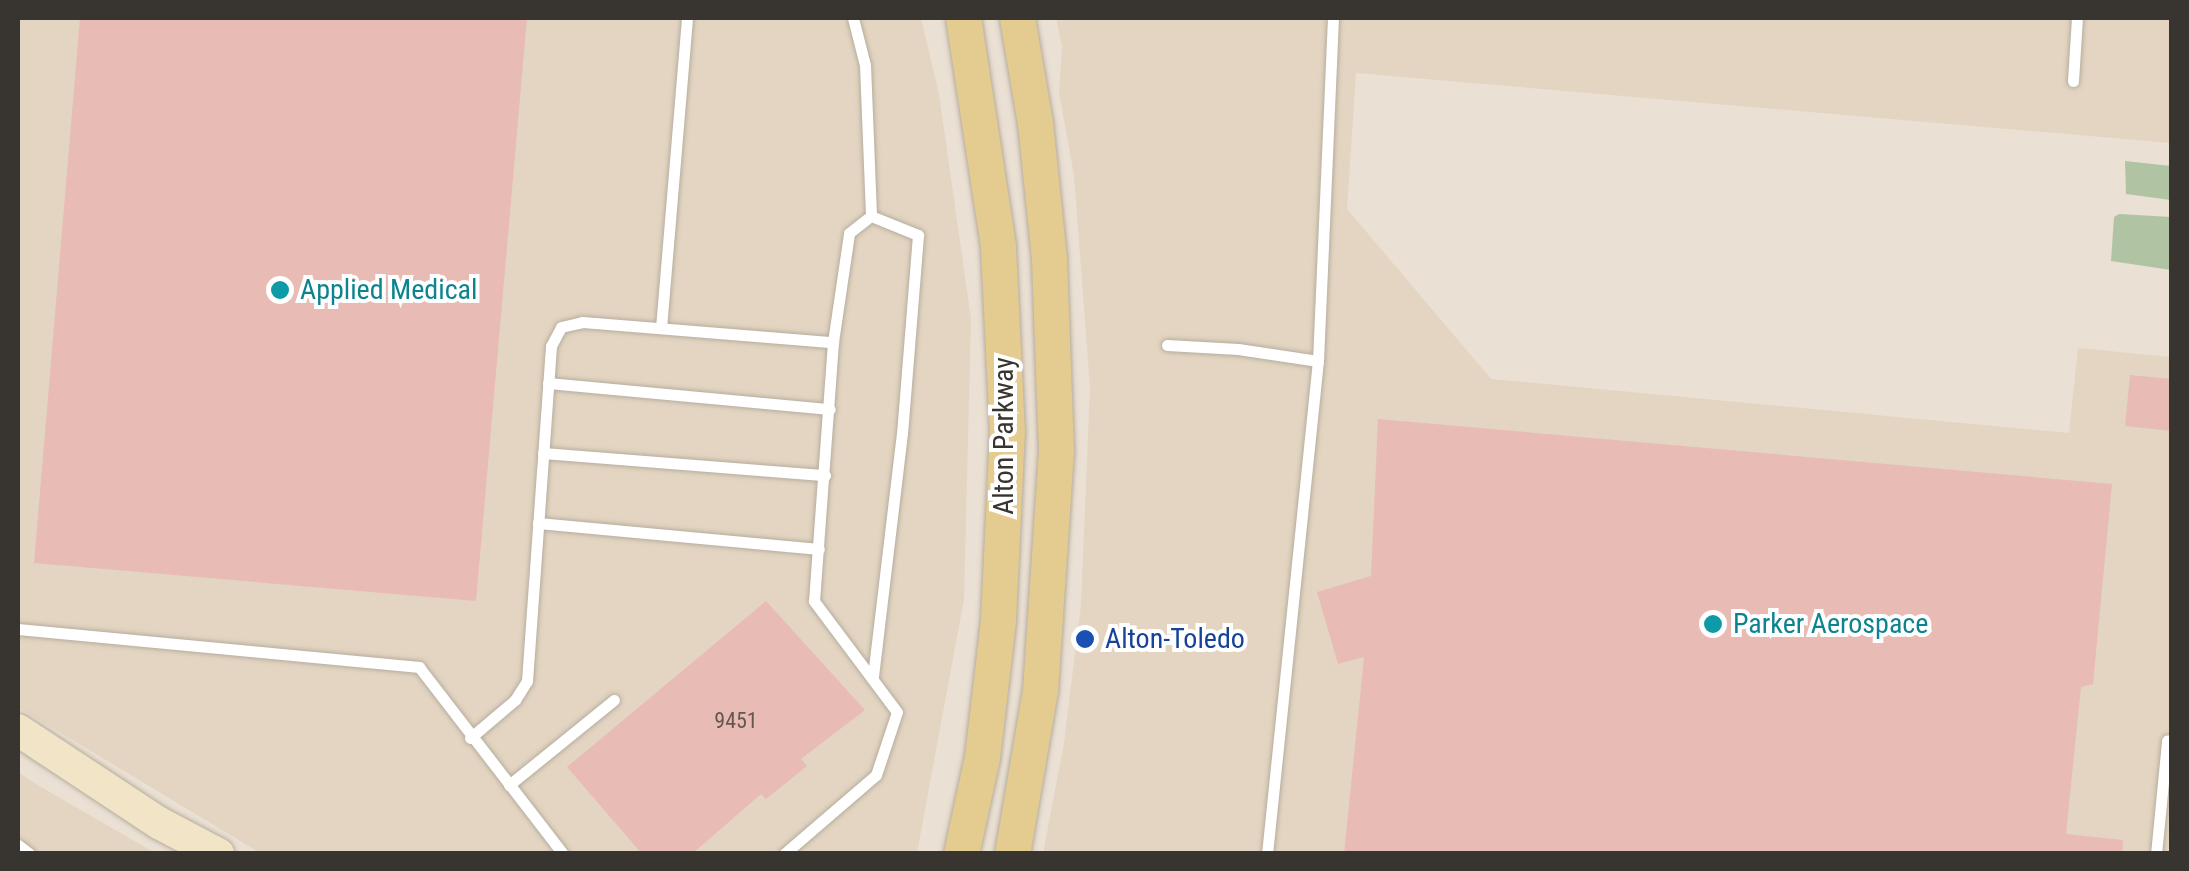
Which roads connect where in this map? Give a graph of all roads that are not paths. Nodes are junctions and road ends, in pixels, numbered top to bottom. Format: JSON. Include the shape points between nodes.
{"nodes":[{"id":1,"x":687,"y":18,"type":"edge"},
{"id":2,"x":853,"y":18,"type":"edge"},
{"id":3,"x":963,"y":18,"type":"edge"},
{"id":4,"x":1017,"y":18,"type":"edge"},
{"id":5,"x":1333,"y":18,"type":"edge"},
{"id":6,"x":2077,"y":18,"type":"edge"},
{"id":7,"x":2072,"y":81,"type":"dead end"},
{"id":8,"x":871,"y":216,"type":"junction"},
{"id":9,"x":661,"y":328,"type":"junction"},
{"id":10,"x":833,"y":342,"type":"junction"},
{"id":11,"x":1167,"y":345,"type":"dead end"},
{"id":12,"x":1318,"y":361,"type":"junction"},
{"id":13,"x":548,"y":383,"type":"junction"},
{"id":14,"x":830,"y":408,"type":"junction"},
{"id":15,"x":544,"y":452,"type":"junction"},
{"id":16,"x":824,"y":474,"type":"junction"},
{"id":17,"x":538,"y":523,"type":"junction"},
{"id":18,"x":820,"y":550,"type":"junction"},
{"id":19,"x":18,"y":629,"type":"edge"},
{"id":20,"x":873,"y":678,"type":"junction"},
{"id":21,"x":614,"y":700,"type":"dead end"},
{"id":22,"x":18,"y":730,"type":"edge"},
{"id":23,"x":470,"y":738,"type":"junction"},
{"id":24,"x":2172,"y":740,"type":"edge"},
{"id":25,"x":510,"y":785,"type":"junction"},
{"id":26,"x":2166,"y":797,"type":"edge"},
{"id":27,"x":18,"y":845,"type":"edge"},
{"id":28,"x":30,"y":854,"type":"edge"},
{"id":29,"x":218,"y":854,"type":"edge"},
{"id":30,"x":563,"y":854,"type":"edge"},
{"id":31,"x":784,"y":854,"type":"edge"},
{"id":32,"x":961,"y":854,"type":"edge"},
{"id":33,"x":1012,"y":854,"type":"edge"},
{"id":34,"x":1267,"y":854,"type":"edge"},
{"id":35,"x":2156,"y":854,"type":"edge"}],
"edges":[{"from":1,"to":9,"type":"lane"},
{"from":2,"to":8,"type":"lane","via":[[865,65]]},
{"from":3,"to":32,"type":"main road","name":"Alton Parkway","via":[[998,246],[1007,432],[998,620],[982,757]]},
{"from":4,"to":33,"type":"main road","name":"Alton Parkway","via":[[1047,240],[1056,451],[1042,672]]},
{"from":5,"to":12,"type":"lane"},
{"from":6,"to":7,"type":"lane"},
{"from":8,"to":10,"type":"lane","via":[[848,234]]},
{"from":8,"to":20,"type":"lane","via":[[918,235]]},
{"from":9,"to":10,"type":"lane"},
{"from":9,"to":13,"type":"lane","via":[[582,322],[561,327],[551,346]]},
{"from":10,"to":14,"type":"lane"},
{"from":11,"to":12,"type":"lane"},
{"from":12,"to":34,"type":"lane"},
{"from":13,"to":14,"type":"lane"},
{"from":13,"to":15,"type":"lane"},
{"from":14,"to":16,"type":"lane"},
{"from":15,"to":16,"type":"lane"},
{"from":15,"to":17,"type":"lane"},
{"from":16,"to":18,"type":"lane"},
{"from":17,"to":18,"type":"lane"},
{"from":17,"to":23,"type":"lane","via":[[527,682]]},
{"from":18,"to":20,"type":"lane","via":[[814,602]]},
{"from":19,"to":23,"type":"lane","via":[[418,667]]},
{"from":20,"to":31,"type":"lane","via":[[897,712],[876,776]]},
{"from":21,"to":25,"type":"lane"},
{"from":22,"to":29,"type":"street"},
{"from":23,"to":25,"type":"lane"},
{"from":24,"to":26,"type":"lane"},
{"from":25,"to":30,"type":"lane"},
{"from":26,"to":35,"type":"lane"},
{"from":27,"to":28,"type":"lane"}]}
